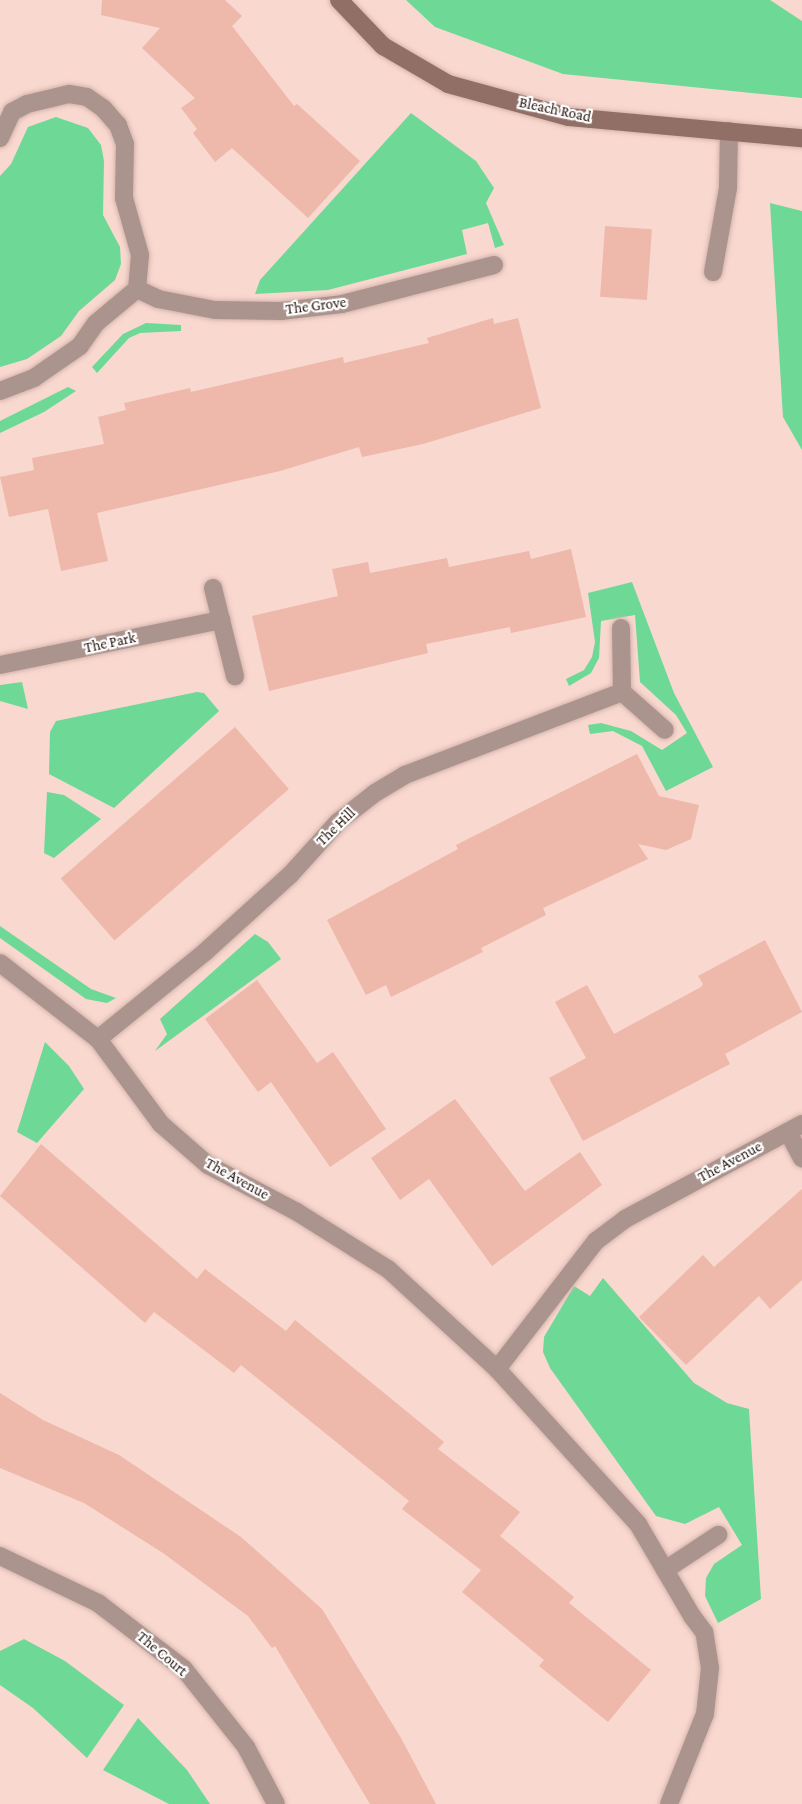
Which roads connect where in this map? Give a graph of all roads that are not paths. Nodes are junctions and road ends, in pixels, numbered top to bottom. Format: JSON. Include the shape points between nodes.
{"nodes":[{"id":1,"x":339,"y":0,"type":"edge"},
{"id":2,"x":729,"y":131,"type":"junction"},
{"id":3,"x":0,"y":138,"type":"edge"},
{"id":4,"x":802,"y":138,"type":"edge"},
{"id":5,"x":494,"y":265,"type":"dead end"},
{"id":6,"x":713,"y":272,"type":"dead end"},
{"id":7,"x":137,"y":289,"type":"junction"},
{"id":8,"x":0,"y":391,"type":"edge"},
{"id":9,"x":213,"y":588,"type":"dead end"},
{"id":10,"x":221,"y":620,"type":"junction"},
{"id":11,"x":621,"y":628,"type":"dead end"},
{"id":12,"x":0,"y":665,"type":"edge"},
{"id":13,"x":235,"y":676,"type":"dead end"},
{"id":14,"x":622,"y":692,"type":"junction"},
{"id":15,"x":665,"y":730,"type":"dead end"},
{"id":16,"x":0,"y":963,"type":"edge"},
{"id":17,"x":98,"y":1039,"type":"junction"},
{"id":18,"x":795,"y":1128,"type":"edge"},
{"id":19,"x":802,"y":1158,"type":"edge"},
{"id":20,"x":497,"y":1369,"type":"junction"},
{"id":21,"x":718,"y":1535,"type":"dead end"},
{"id":22,"x":0,"y":1556,"type":"edge"},
{"id":23,"x":665,"y":1570,"type":"junction"},
{"id":24,"x":276,"y":1804,"type":"edge"},
{"id":25,"x":669,"y":1804,"type":"edge"}],
"edges":[{"from":1,"to":2,"type":"street","name":"Bleach Road","via":[[383,46],[448,84],[569,117]]},
{"from":2,"to":4,"type":"street","name":"Bleach Road"},
{"from":2,"to":6,"type":"street","via":[[728,188]]},
{"from":3,"to":7,"type":"street","via":[[12,112],[27,104],[69,94],[87,97],[103,108],[118,125],[125,144],[124,198],[140,255]]},
{"from":5,"to":7,"type":"street","name":"The Grove","via":[[342,304],[281,311],[215,310],[158,298]]},
{"from":7,"to":8,"type":"street","via":[[96,323],[80,346],[62,361],[34,378]]},
{"from":9,"to":10,"type":"street"},
{"from":10,"to":12,"type":"street","name":"The Park"},
{"from":10,"to":13,"type":"street"},
{"from":11,"to":14,"type":"street"},
{"from":14,"to":15,"type":"street"},
{"from":14,"to":17,"type":"street","name":"The Hill","via":[[405,775],[375,793],[338,822],[290,875],[205,952]]},
{"from":16,"to":17,"type":"street","name":"The Avenue"},
{"from":17,"to":20,"type":"street","name":"The Avenue","via":[[161,1124],[208,1165],[297,1212],[388,1269]]},
{"from":18,"to":19,"type":"street","name":"The Avenue"},
{"from":18,"to":20,"type":"street","name":"The Avenue","via":[[625,1219],[596,1241]]},
{"from":20,"to":23,"type":"street","name":"The Avenue","via":[[638,1524]]},
{"from":21,"to":23,"type":"street"},
{"from":22,"to":24,"type":"street","name":"The Court","via":[[98,1603],[184,1669],[246,1747]]},
{"from":23,"to":25,"type":"street","name":"The Avenue","via":[[704,1632],[710,1668],[705,1714]]}]}
